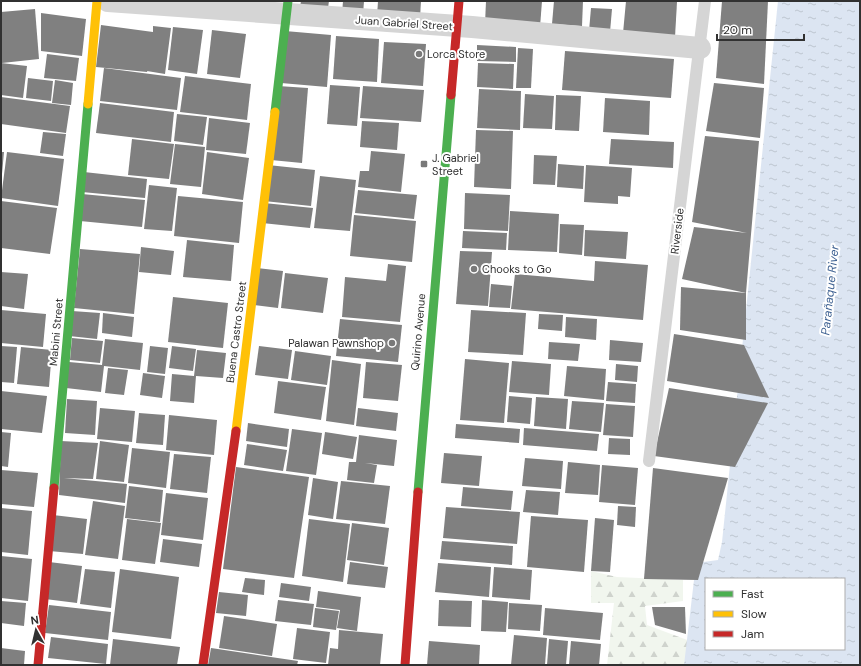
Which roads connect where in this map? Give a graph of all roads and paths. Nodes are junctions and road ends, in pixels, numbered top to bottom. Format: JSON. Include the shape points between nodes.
{"nodes":[{"id":1,"x":97,"y":1,"type":"edge"},
{"id":2,"x":108,"y":1,"type":"edge"},
{"id":3,"x":459,"y":1,"type":"edge"},
{"id":4,"x":705,"y":1,"type":"edge"},
{"id":5,"x":286,"y":8,"type":"edge"},
{"id":6,"x":457,"y":27,"type":"junction"},
{"id":7,"x":700,"y":48,"type":"junction"},
{"id":8,"x":649,"y":461,"type":"dead end"},
{"id":9,"x":38,"y":665,"type":"edge"},
{"id":10,"x":203,"y":665,"type":"edge"},
{"id":11,"x":406,"y":665,"type":"edge"}],
"edges":[{"from":1,"to":9,"type":"street","name":"Mabini Street"},
{"from":2,"to":5,"type":"street","name":"Juan Gabriel Street"},
{"from":3,"to":6,"type":"street","name":"Quirino Avenue"},
{"from":4,"to":7,"type":"lane","name":"Riverside"},
{"from":5,"to":6,"type":"street","name":"Juan Gabriel Street"},
{"from":5,"to":10,"type":"street","name":"Buena Castro Street","via":[[239,411]]},
{"from":6,"to":7,"type":"street","name":"Juan Gabriel Street"},
{"from":6,"to":11,"type":"street","name":"Quirino Avenue","via":[[422,432]]},
{"from":7,"to":8,"type":"lane","name":"Riverside"}]}
